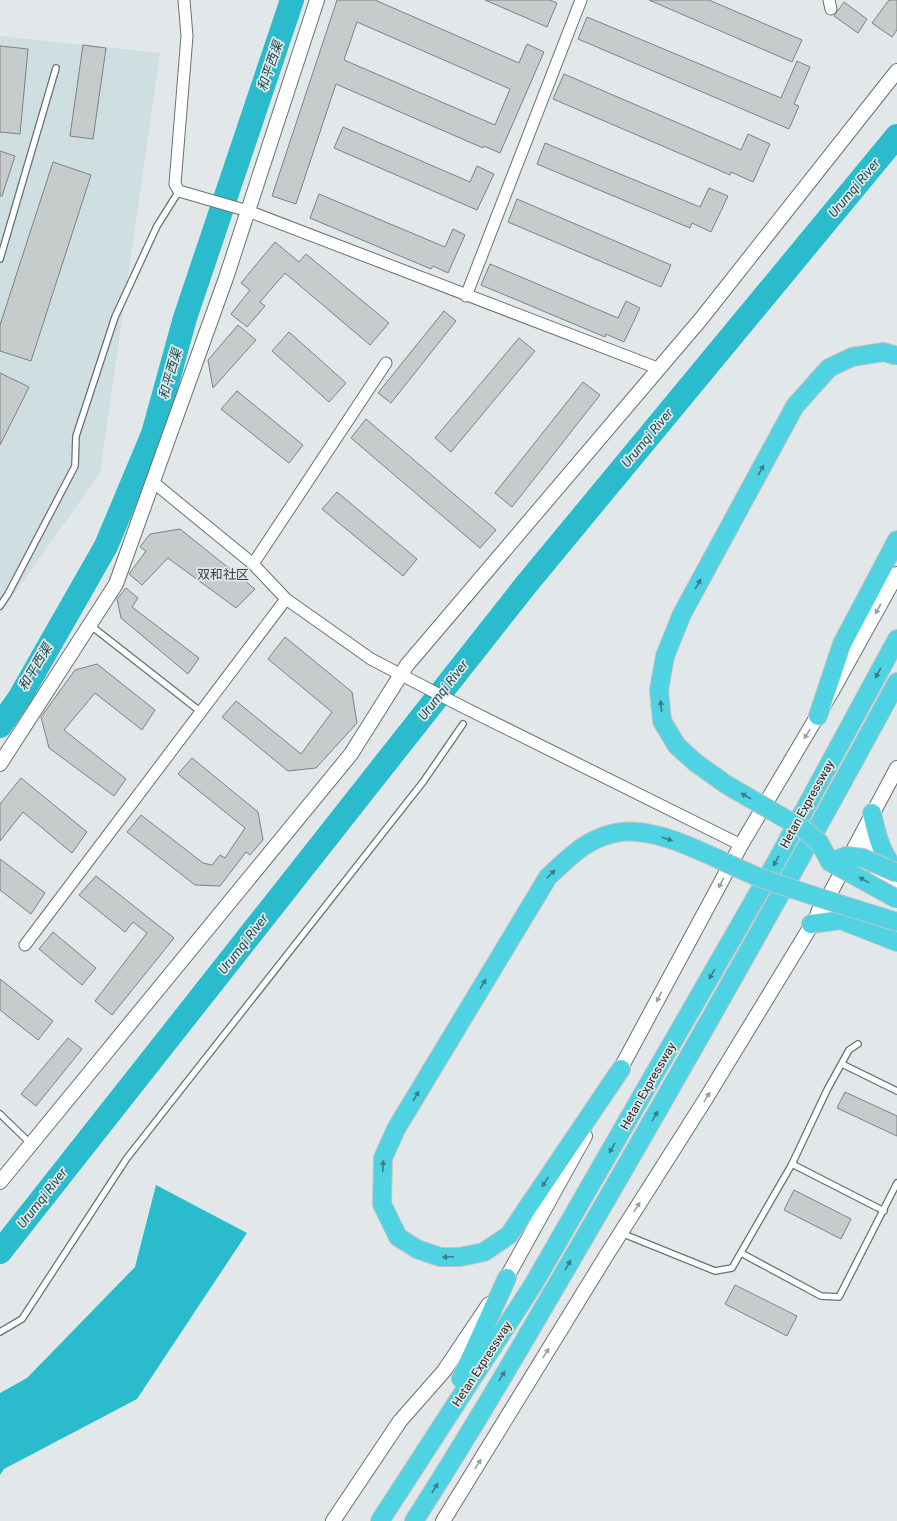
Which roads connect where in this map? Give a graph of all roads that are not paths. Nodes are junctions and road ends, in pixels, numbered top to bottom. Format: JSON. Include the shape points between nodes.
{"nodes":[{"id":1,"x":184,"y":0,"type":"edge"},
{"id":2,"x":317,"y":0,"type":"edge"},
{"id":3,"x":580,"y":0,"type":"edge"},
{"id":4,"x":56,"y":68,"type":"dead end"},
{"id":5,"x":897,"y":71,"type":"edge"},
{"id":6,"x":184,"y":193,"type":"junction"},
{"id":7,"x":248,"y":211,"type":"junction"},
{"id":8,"x":0,"y":259,"type":"edge"},
{"id":9,"x":466,"y":296,"type":"junction"},
{"id":10,"x":897,"y":356,"type":"edge"},
{"id":11,"x":386,"y":363,"type":"dead end"},
{"id":12,"x":660,"y":369,"type":"junction"},
{"id":13,"x":153,"y":482,"type":"junction"},
{"id":14,"x":897,"y":540,"type":"edge"},
{"id":15,"x":253,"y":564,"type":"junction"},
{"id":16,"x":897,"y":574,"type":"edge"},
{"id":17,"x":286,"y":599,"type":"junction"},
{"id":18,"x":0,"y":606,"type":"edge"},
{"id":19,"x":90,"y":625,"type":"junction"},
{"id":20,"x":897,"y":639,"type":"edge"},
{"id":21,"x":401,"y":676,"type":"junction"},
{"id":22,"x":897,"y":682,"type":"edge"},
{"id":23,"x":201,"y":712,"type":"junction"},
{"id":24,"x":818,"y":716,"type":"junction"},
{"id":25,"x":463,"y":724,"type":"dead end"},
{"id":26,"x":0,"y":764,"type":"edge"},
{"id":27,"x":897,"y":768,"type":"edge"},
{"id":28,"x":872,"y":812,"type":"junction"},
{"id":29,"x":741,"y":845,"type":"junction"},
{"id":30,"x":830,"y":862,"type":"junction"},
{"id":31,"x":897,"y":872,"type":"edge"},
{"id":32,"x":897,"y":891,"type":"edge"},
{"id":33,"x":897,"y":899,"type":"edge"},
{"id":34,"x":815,"y":918,"type":"junction"},
{"id":35,"x":897,"y":922,"type":"edge"},
{"id":36,"x":897,"y":930,"type":"edge"},
{"id":37,"x":897,"y":942,"type":"edge"},
{"id":38,"x":25,"y":945,"type":"dead end"},
{"id":39,"x":858,"y":1044,"type":"dead end"},
{"id":40,"x":842,"y":1064,"type":"junction"},
{"id":41,"x":621,"y":1068,"type":"junction"},
{"id":42,"x":897,"y":1091,"type":"edge"},
{"id":43,"x":0,"y":1114,"type":"edge"},
{"id":44,"x":31,"y":1144,"type":"junction"},
{"id":45,"x":792,"y":1164,"type":"junction"},
{"id":46,"x":0,"y":1182,"type":"edge"},
{"id":47,"x":897,"y":1183,"type":"edge"},
{"id":48,"x":884,"y":1211,"type":"junction"},
{"id":49,"x":621,"y":1233,"type":"junction"},
{"id":50,"x":741,"y":1253,"type":"junction"},
{"id":51,"x":507,"y":1278,"type":"junction"},
{"id":52,"x":0,"y":1332,"type":"edge"},
{"id":53,"x":440,"y":1429,"type":"junction"},
{"id":54,"x":333,"y":1521,"type":"edge"},
{"id":55,"x":380,"y":1521,"type":"edge"},
{"id":56,"x":414,"y":1521,"type":"edge"},
{"id":57,"x":443,"y":1521,"type":"edge"}],
"edges":[{"from":1,"to":6,"type":"street","via":[[187,36],[175,184]]},
{"from":2,"to":7,"type":"street"},
{"from":3,"to":9,"type":"street"},
{"from":4,"to":8,"type":"lane"},
{"from":5,"to":12,"type":"street"},
{"from":6,"to":7,"type":"street"},
{"from":6,"to":18,"type":"lane","via":[[157,226],[115,317],[76,436],[75,466]]},
{"from":7,"to":9,"type":"street"},
{"from":7,"to":13,"type":"street"},
{"from":9,"to":12,"type":"street"},
{"from":30,"to":10,"type":"highway","one_way":true,"bridge":true,"via":[[819,842],[803,829],[727,785],[677,746],[662,721],[659,690],[665,656],[682,614],[795,406],[829,368],[852,357],[884,352]]},
{"from":11,"to":15,"type":"street"},
{"from":12,"to":21,"type":"street","via":[[407,665]]},
{"from":13,"to":15,"type":"street"},
{"from":13,"to":19,"type":"street","via":[[116,584]]},
{"from":14,"to":24,"type":"highway","via":[[842,644]]},
{"from":15,"to":17,"type":"street"},
{"from":16,"to":24,"type":"street","one_way":true},
{"from":17,"to":21,"type":"street","via":[[371,659]]},
{"from":17,"to":23,"type":"street"},
{"from":19,"to":23,"type":"lane"},
{"from":19,"to":26,"type":"street"},
{"from":20,"to":53,"type":"highway","name":"Hetan Expressway","one_way":true,"via":[[775,864],[622,1132],[533,1285]]},
{"from":21,"to":29,"type":"street"},
{"from":21,"to":44,"type":"street","via":[[351,754]]},
{"from":56,"to":22,"type":"highway","name":"Hetan Expressway","one_way":true,"via":[[652,1121],[793,873]]},
{"from":23,"to":38,"type":"street"},
{"from":24,"to":29,"type":"street","one_way":true},
{"from":25,"to":52,"type":"lane","via":[[423,782],[127,1158],[22,1319]]},
{"from":27,"to":28,"type":"street"},
{"from":28,"to":31,"type":"highway","via":[[879,843],[887,861]]},
{"from":28,"to":32,"type":"main road","via":[[868,846],[876,869]]},
{"from":28,"to":34,"type":"street"},
{"from":29,"to":41,"type":"street","one_way":true},
{"from":30,"to":31,"type":"highway","bridge":true,"via":[[846,856],[863,858]]},
{"from":33,"to":30,"type":"highway","one_way":true,"bridge":true},
{"from":34,"to":36,"type":"main road","via":[[843,911]]},
{"from":34,"to":37,"type":"highway","via":[[841,920]]},
{"from":49,"to":34,"type":"street","one_way":true},
{"from":41,"to":35,"type":"highway","one_way":true,"bridge":true,"via":[[509,1235],[484,1252],[460,1257],[440,1257],[417,1249],[398,1237],[382,1204],[383,1158],[396,1129],[548,877],[582,845],[616,832],[643,832],[672,840],[760,878]]},
{"from":39,"to":40,"type":"lane","via":[[849,1050]]},
{"from":40,"to":42,"type":"lane"},
{"from":40,"to":45,"type":"lane"},
{"from":41,"to":51,"type":"street"},
{"from":43,"to":44,"type":"lane"},
{"from":44,"to":46,"type":"street"},
{"from":45,"to":48,"type":"lane"},
{"from":45,"to":50,"type":"lane"},
{"from":47,"to":48,"type":"lane"},
{"from":48,"to":50,"type":"lane","via":[[839,1297],[821,1296]]},
{"from":49,"to":50,"type":"lane","via":[[715,1271],[732,1268]]},
{"from":57,"to":49,"type":"street","one_way":true},
{"from":51,"to":53,"type":"highway"},
{"from":51,"to":54,"type":"street","via":[[444,1371],[400,1421]]},
{"from":53,"to":55,"type":"highway","name":"Hetan Expressway"}]}
